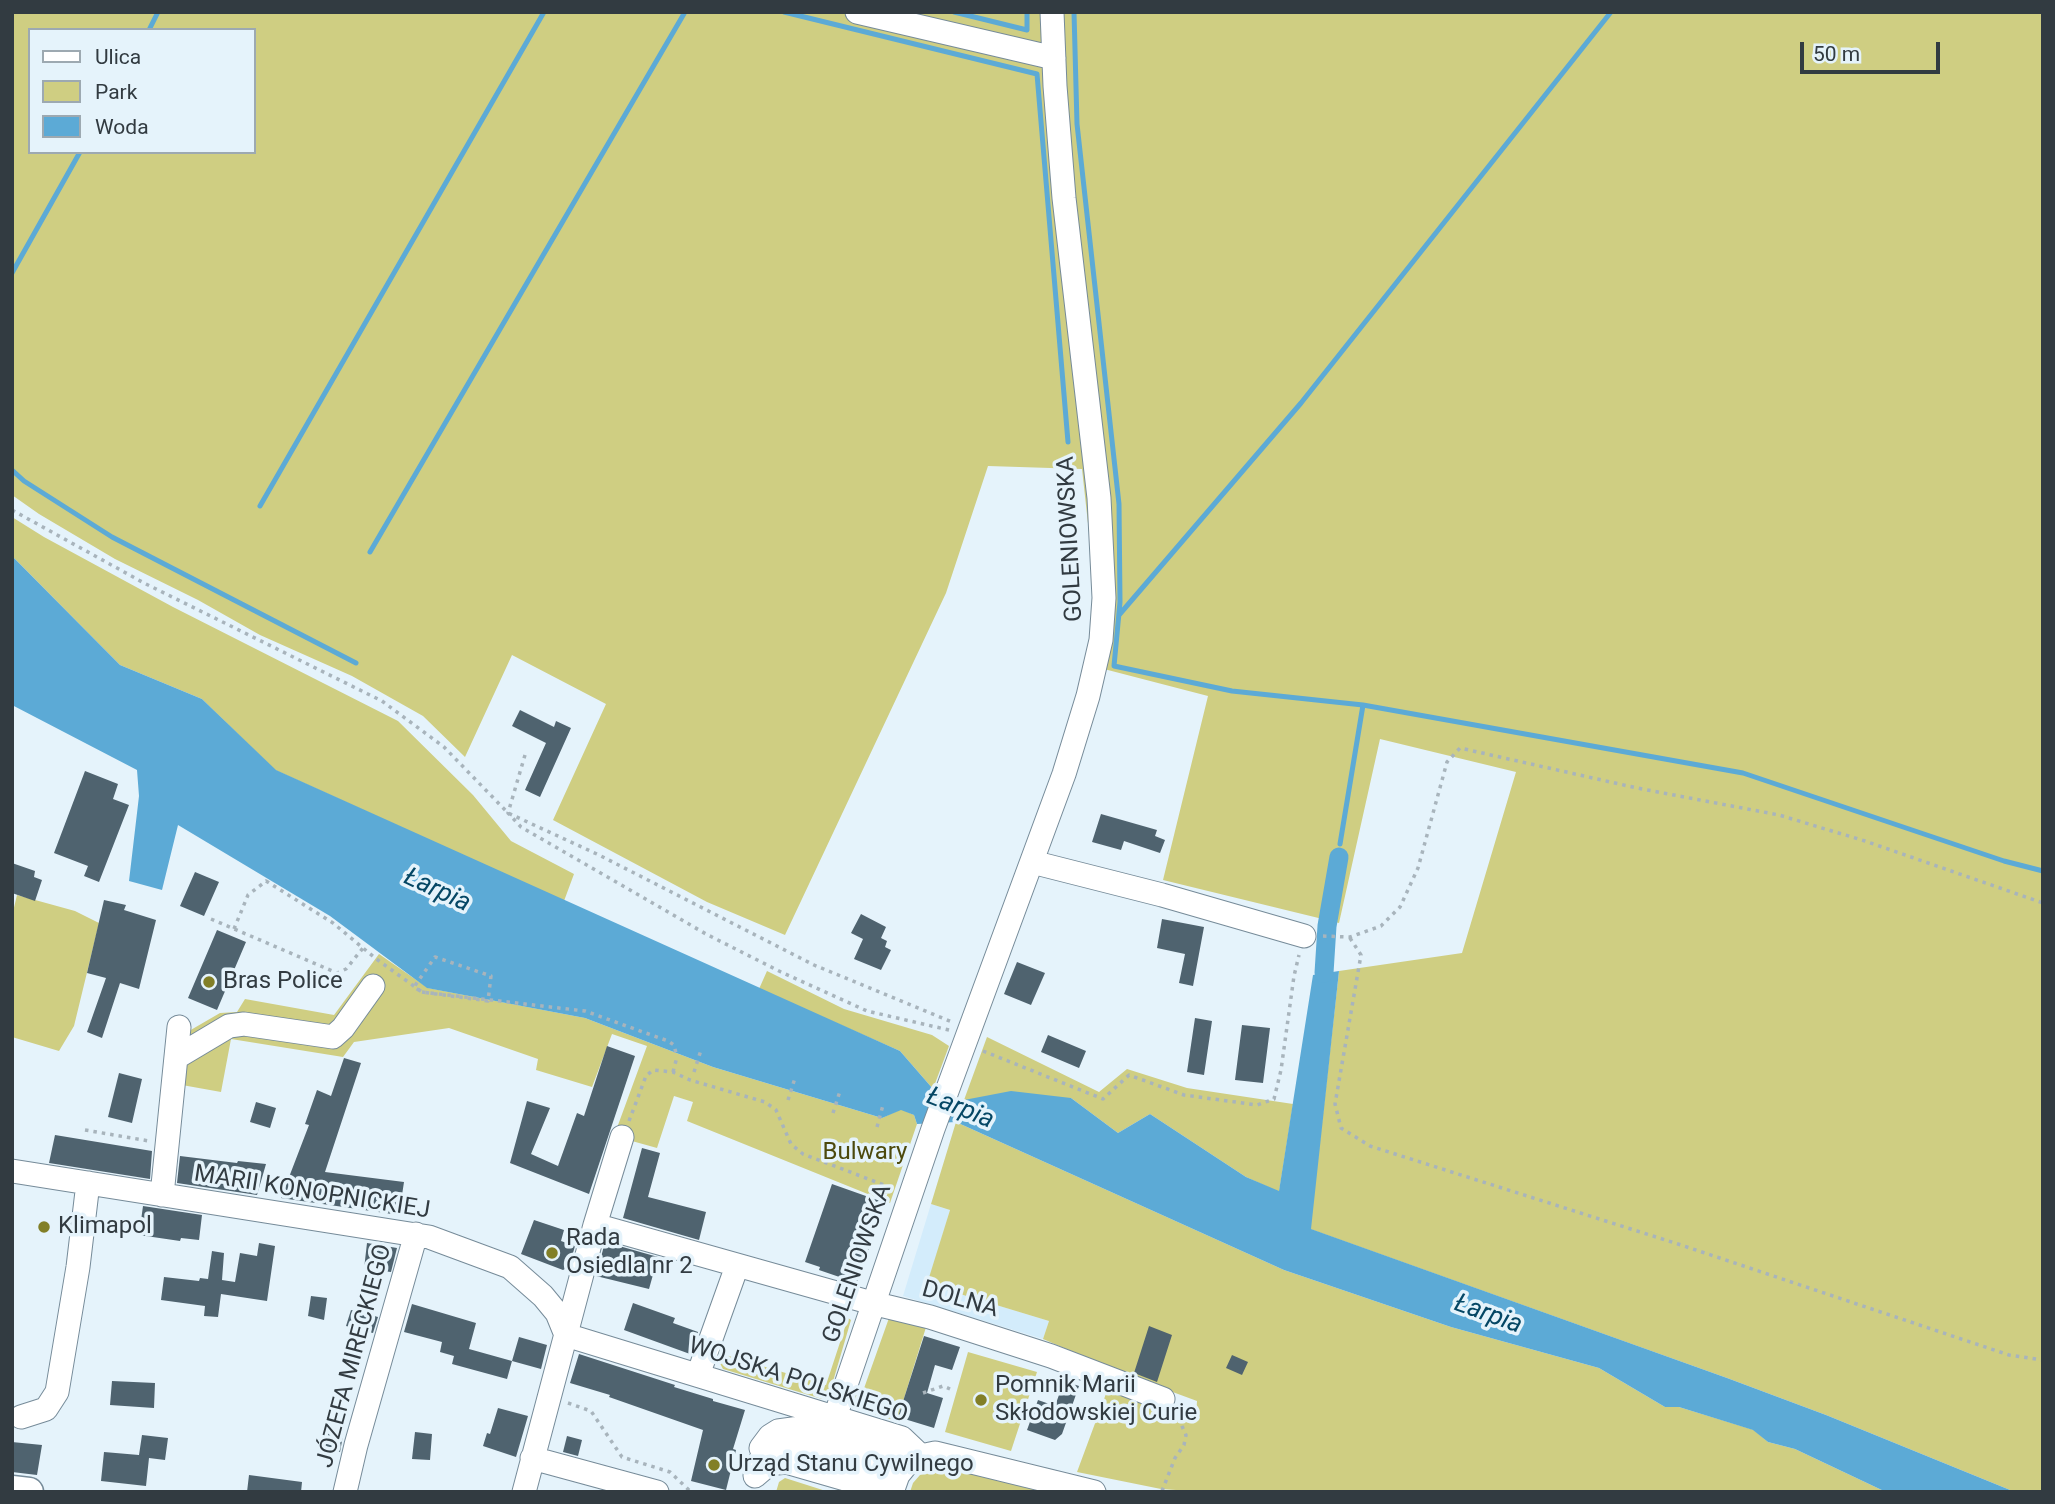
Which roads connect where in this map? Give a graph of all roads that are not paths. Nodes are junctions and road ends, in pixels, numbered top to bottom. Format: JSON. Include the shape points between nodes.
{"nodes":[{"id":1,"x":857,"y":12,"type":"edge"},
{"id":2,"x":1052,"y":12,"type":"edge"},
{"id":3,"x":1054,"y":58,"type":"junction"},
{"id":4,"x":1032,"y":862,"type":"junction"},
{"id":5,"x":1304,"y":936,"type":"road end"},
{"id":6,"x":373,"y":986,"type":"dead end"},
{"id":7,"x":179,"y":1027,"type":"dead end"},
{"id":8,"x":177,"y":1057,"type":"junction"},
{"id":9,"x":622,"y":1138,"type":"road end"},
{"id":10,"x":12,"y":1171,"type":"edge"},
{"id":11,"x":88,"y":1183,"type":"junction"},
{"id":12,"x":162,"y":1195,"type":"junction"},
{"id":13,"x":595,"y":1225,"type":"junction"},
{"id":14,"x":416,"y":1234,"type":"junction"},
{"id":15,"x":737,"y":1266,"type":"junction"},
{"id":16,"x":872,"y":1303,"type":"junction"},
{"id":17,"x":566,"y":1335,"type":"junction"},
{"id":18,"x":698,"y":1375,"type":"junction"},
{"id":19,"x":773,"y":1398,"type":"junction"},
{"id":20,"x":1163,"y":1399,"type":"road end"},
{"id":21,"x":835,"y":1417,"type":"junction"},
{"id":22,"x":21,"y":1418,"type":"dead end"},
{"id":23,"x":532,"y":1458,"type":"junction"},
{"id":24,"x":756,"y":1471,"type":"edge"},
{"id":25,"x":903,"y":1475,"type":"edge"},
{"id":26,"x":12,"y":1490,"type":"edge"},
{"id":27,"x":644,"y":1490,"type":"edge"},
{"id":28,"x":29,"y":1492,"type":"edge"},
{"id":29,"x":345,"y":1492,"type":"edge"},
{"id":30,"x":524,"y":1492,"type":"edge"},
{"id":31,"x":1094,"y":1492,"type":"edge"}],
"edges":[{"from":1,"to":3,"type":"street"},
{"from":2,"to":3,"type":"street","name":"GOLENIOWSKA"},
{"from":3,"to":4,"type":"street","name":"GOLENIOWSKA","via":[[1064,198],[1099,498],[1104,598],[1101,640],[1088,696]]},
{"from":4,"to":5,"type":"street"},
{"from":4,"to":16,"type":"street","name":"GOLENIOWSKA"},
{"from":6,"to":8,"type":"street","via":[[333,1037],[244,1024],[229,1026]]},
{"from":7,"to":8,"type":"street"},
{"from":8,"to":12,"type":"street"},
{"from":9,"to":13,"type":"street"},
{"from":10,"to":11,"type":"street","name":"MARII KONOPNICKIEJ"},
{"from":11,"to":12,"type":"street","name":"MARII KONOPNICKIEJ"},
{"from":11,"to":22,"type":"street","via":[[57,1392],[46,1409]]},
{"from":12,"to":14,"type":"street","name":"MARII KONOPNICKIEJ"},
{"from":13,"to":15,"type":"street","name":"DOLNA"},
{"from":13,"to":17,"type":"street"},
{"from":14,"to":17,"type":"street","name":"MARII KONOPNICKIEJ","via":[[510,1267],[557,1312]]},
{"from":14,"to":29,"type":"street","name":"JÓZEFA MIRECKIEGO"},
{"from":15,"to":16,"type":"street","name":"DOLNA"},
{"from":15,"to":18,"type":"street"},
{"from":16,"to":20,"type":"street","name":"DOLNA","via":[[1051,1356]]},
{"from":16,"to":21,"type":"street","name":"GOLENIOWSKA"},
{"from":17,"to":18,"type":"street","name":"WOJSKA POLSKIEGO"},
{"from":17,"to":23,"type":"street"},
{"from":18,"to":19,"type":"street","name":"WOJSKA POLSKIEGO"},
{"from":19,"to":21,"type":"street","name":"WOJSKA POLSKIEGO"},
{"from":19,"to":24,"type":"street"},
{"from":21,"to":25,"type":"street","name":"WOJSKA POLSKIEGO","via":[[902,1438]]},
{"from":23,"to":27,"type":"street"},
{"from":23,"to":30,"type":"street"},
{"from":24,"to":25,"type":"street","via":[[786,1462]]},
{"from":24,"to":25,"type":"street","via":[[770,1436],[800,1427]]},
{"from":25,"to":31,"type":"street","name":"WOJSKA POLSKIEGO","via":[[945,1455]]},
{"from":26,"to":28,"type":"main road"}]}
